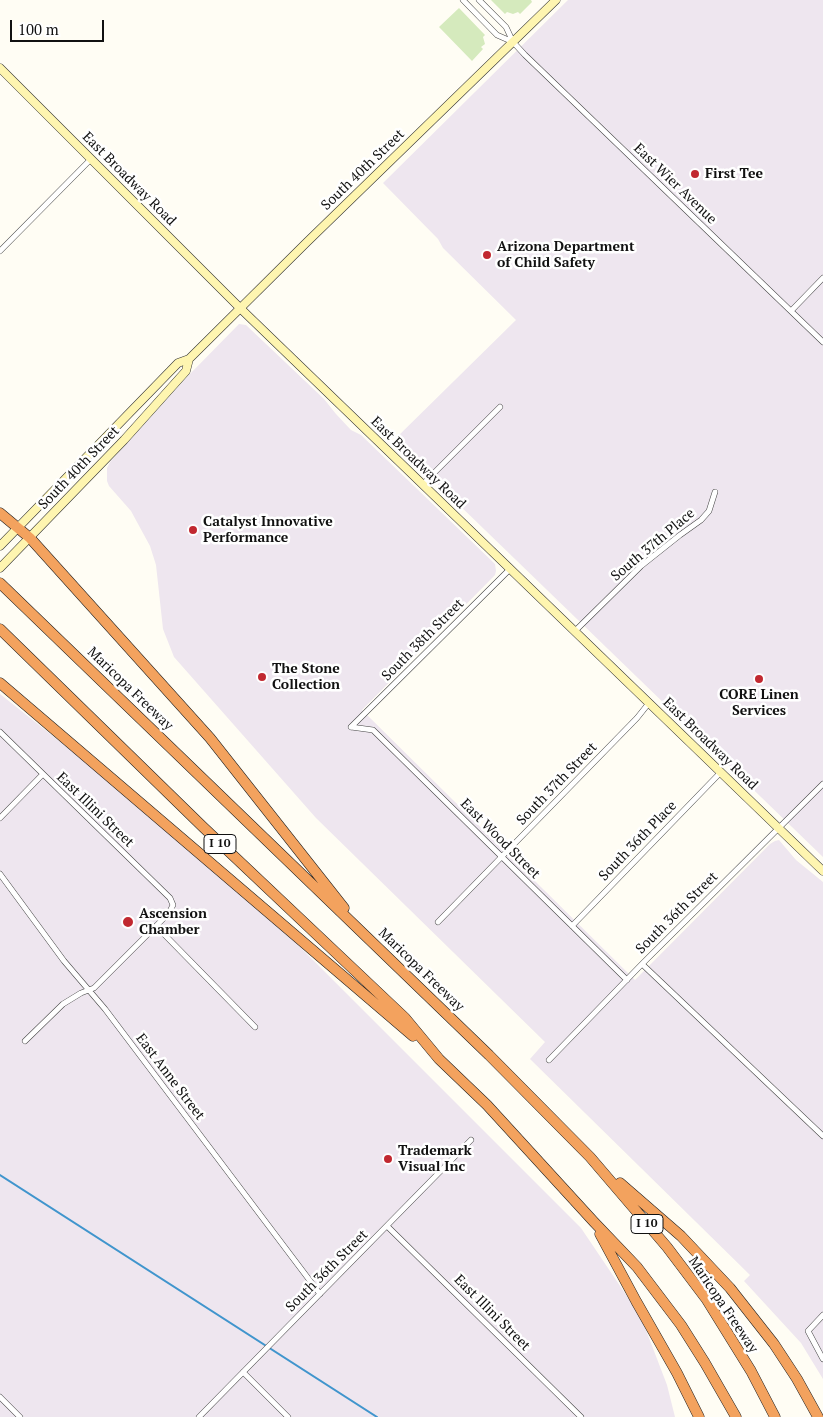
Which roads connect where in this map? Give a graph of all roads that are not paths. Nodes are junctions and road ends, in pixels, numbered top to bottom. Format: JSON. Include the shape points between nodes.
{"nodes":[{"id":1,"x":463,"y":0,"type":"edge"},
{"id":2,"x":479,"y":0,"type":"edge"},
{"id":3,"x":556,"y":0,"type":"edge"},
{"id":4,"x":513,"y":42,"type":"junction"},
{"id":5,"x":0,"y":68,"type":"edge"},
{"id":6,"x":91,"y":158,"type":"junction"},
{"id":7,"x":0,"y":251,"type":"edge"},
{"id":8,"x":823,"y":278,"type":"edge"},
{"id":9,"x":240,"y":308,"type":"junction"},
{"id":10,"x":791,"y":311,"type":"junction"},
{"id":11,"x":823,"y":342,"type":"edge"},
{"id":12,"x":189,"y":359,"type":"junction"},
{"id":13,"x":500,"y":407,"type":"dead end"},
{"id":14,"x":423,"y":484,"type":"junction"},
{"id":15,"x":715,"y":492,"type":"dead end"},
{"id":16,"x":0,"y":512,"type":"edge"},
{"id":17,"x":19,"y":527,"type":"junction"},
{"id":18,"x":30,"y":538,"type":"junction"},
{"id":19,"x":0,"y":546,"type":"edge"},
{"id":20,"x":0,"y":568,"type":"edge"},
{"id":21,"x":510,"y":568,"type":"junction"},
{"id":22,"x":0,"y":583,"type":"edge"},
{"id":23,"x":0,"y":629,"type":"edge"},
{"id":24,"x":575,"y":631,"type":"junction"},
{"id":25,"x":0,"y":683,"type":"edge"},
{"id":26,"x":649,"y":702,"type":"junction"},
{"id":27,"x":351,"y":728,"type":"joint"},
{"id":28,"x":0,"y":732,"type":"edge"},
{"id":29,"x":720,"y":772,"type":"junction"},
{"id":30,"x":43,"y":774,"type":"junction"},
{"id":31,"x":823,"y":784,"type":"edge"},
{"id":32,"x":0,"y":818,"type":"edge"},
{"id":33,"x":778,"y":828,"type":"junction"},
{"id":34,"x":502,"y":857,"type":"junction"},
{"id":35,"x":823,"y":871,"type":"edge"},
{"id":36,"x":0,"y":874,"type":"edge"},
{"id":37,"x":438,"y":922,"type":"dead end"},
{"id":38,"x":156,"y":926,"type":"junction"},
{"id":39,"x":572,"y":926,"type":"junction"},
{"id":40,"x":370,"y":940,"type":"junction"},
{"id":41,"x":642,"y":964,"type":"junction"},
{"id":42,"x":627,"y":980,"type":"junction"},
{"id":43,"x":87,"y":990,"type":"junction"},
{"id":44,"x":255,"y":1027,"type":"dead end"},
{"id":45,"x":25,"y":1041,"type":"dead end"},
{"id":46,"x":439,"y":1059,"type":"junction"},
{"id":47,"x":549,"y":1060,"type":"dead end"},
{"id":48,"x":823,"y":1136,"type":"edge"},
{"id":49,"x":472,"y":1140,"type":"dead end"},
{"id":50,"x":595,"y":1162,"type":"junction"},
{"id":51,"x":594,"y":1222,"type":"junction"},
{"id":52,"x":387,"y":1226,"type":"junction"},
{"id":53,"x":320,"y":1294,"type":"junction"},
{"id":54,"x":823,"y":1315,"type":"edge"},
{"id":55,"x":823,"y":1359,"type":"edge"},
{"id":56,"x":243,"y":1372,"type":"junction"},
{"id":57,"x":0,"y":1397,"type":"edge"},
{"id":58,"x":20,"y":1417,"type":"edge"},
{"id":59,"x":199,"y":1417,"type":"edge"},
{"id":60,"x":288,"y":1417,"type":"edge"},
{"id":61,"x":581,"y":1417,"type":"edge"},
{"id":62,"x":699,"y":1417,"type":"edge"},
{"id":63,"x":736,"y":1417,"type":"edge"},
{"id":64,"x":775,"y":1417,"type":"edge"},
{"id":65,"x":818,"y":1417,"type":"edge"}],
"edges":[{"from":1,"to":4,"type":"street","via":[[497,35]]},
{"from":2,"to":4,"type":"street","via":[[506,27]]},
{"from":3,"to":4,"type":"main road","name":"South 40th Street"},
{"from":4,"to":9,"type":"main road","name":"South 40th Street"},
{"from":4,"to":10,"type":"street","name":"East Wier Avenue"},
{"from":5,"to":6,"type":"main road","name":"East Broadway Road"},
{"from":6,"to":7,"type":"street"},
{"from":6,"to":9,"type":"main road","name":"East Broadway Road"},
{"from":8,"to":10,"type":"street"},
{"from":9,"to":12,"type":"main road","name":"South 40th Street"},
{"from":9,"to":14,"type":"main road","name":"East Broadway Road"},
{"from":10,"to":11,"type":"street","name":"East Wier Avenue"},
{"from":12,"to":17,"type":"main road","name":"South 40th Street","via":[[178,363]]},
{"from":12,"to":18,"type":"main road","name":"South 40th Street","via":[[186,371]]},
{"from":13,"to":14,"type":"street"},
{"from":14,"to":21,"type":"main road","name":"East Broadway Road"},
{"from":15,"to":24,"type":"street","name":"South 37th Place","via":[[709,511],[702,520],[641,566]]},
{"from":16,"to":17,"type":"highway"},
{"from":17,"to":18,"type":"highway"},
{"from":17,"to":19,"type":"main road","name":"South 40th Street"},
{"from":18,"to":20,"type":"main road","name":"South 40th Street"},
{"from":18,"to":40,"type":"highway","via":[[210,738]]},
{"from":21,"to":24,"type":"main road","name":"East Broadway Road"},
{"from":21,"to":27,"type":"street","name":"South 38th Street"},
{"from":22,"to":40,"type":"highway","name":"Maricopa Freeway","number":"I 10"},
{"from":23,"to":46,"type":"highway","number":"I 10","via":[[405,1018]]},
{"from":24,"to":26,"type":"main road","name":"East Broadway Road"},
{"from":25,"to":46,"type":"highway"},
{"from":26,"to":29,"type":"main road","name":"East Broadway Road"},
{"from":26,"to":34,"type":"street","name":"South 37th Street"},
{"from":27,"to":34,"type":"street","name":"East Wood Street","via":[[373,730]]},
{"from":28,"to":30,"type":"street","name":"East Illini Street"},
{"from":29,"to":33,"type":"main road","name":"East Broadway Road"},
{"from":29,"to":39,"type":"street","name":"South 36th Place"},
{"from":30,"to":32,"type":"street"},
{"from":30,"to":38,"type":"street","name":"East Illini Street","via":[[170,898],[173,905]]},
{"from":31,"to":33,"type":"street","name":"South 36th Street"},
{"from":33,"to":35,"type":"main road","name":"East Broadway Road"},
{"from":33,"to":41,"type":"street","name":"South 36th Street"},
{"from":34,"to":37,"type":"street","name":"South 37th Street"},
{"from":34,"to":39,"type":"street","name":"East Wood Street"},
{"from":36,"to":43,"type":"street","name":"East Anne Street"},
{"from":38,"to":43,"type":"street","via":[[94,988]]},
{"from":38,"to":44,"type":"street"},
{"from":39,"to":42,"type":"street","name":"East Wood Street"},
{"from":40,"to":50,"type":"highway","name":"Maricopa Freeway","number":"I 10"},
{"from":41,"to":42,"type":"street","name":"South 36th Street"},
{"from":41,"to":48,"type":"street"},
{"from":42,"to":47,"type":"street","name":"South 36th Street"},
{"from":43,"to":45,"type":"street","via":[[64,1004]]},
{"from":43,"to":53,"type":"street","name":"East Anne Street","via":[[105,1009]]},
{"from":46,"to":51,"type":"highway","number":"I 10","via":[[487,1105]]},
{"from":49,"to":52,"type":"street","name":"South 36th Street"},
{"from":50,"to":64,"type":"highway","name":"Maricopa Freeway","number":"I 10","via":[[707,1300]]},
{"from":50,"to":65,"type":"highway","via":[[681,1236],[730,1288],[774,1344]]},
{"from":51,"to":62,"type":"highway"},
{"from":51,"to":63,"type":"highway","number":"I 10","via":[[638,1267],[681,1324]]},
{"from":52,"to":53,"type":"street","name":"South 36th Street"},
{"from":52,"to":61,"type":"street","name":"East Illini Street"},
{"from":53,"to":56,"type":"street","name":"South 36th Street"},
{"from":54,"to":55,"type":"street","via":[[808,1330]]},
{"from":56,"to":59,"type":"street","name":"South 36th Street"},
{"from":56,"to":60,"type":"street"},
{"from":57,"to":58,"type":"street"}]}
